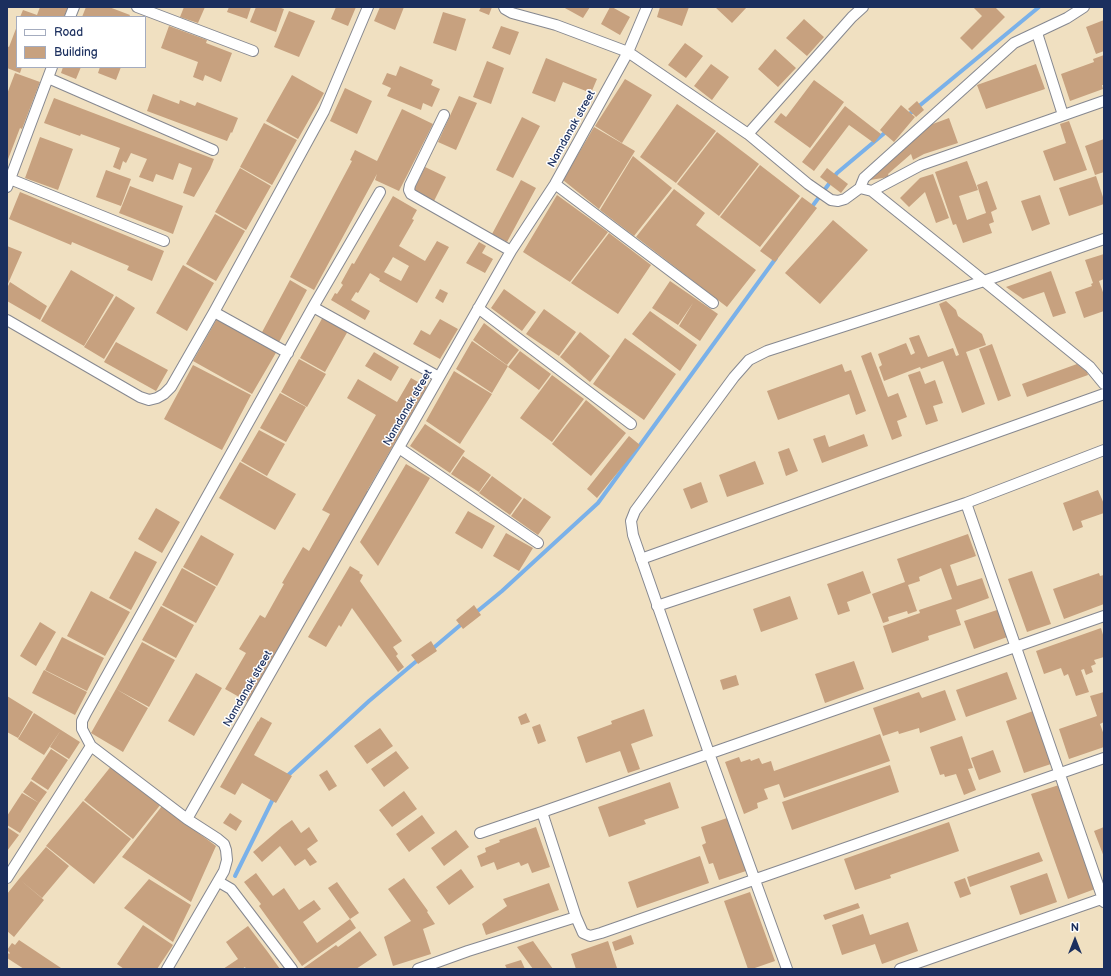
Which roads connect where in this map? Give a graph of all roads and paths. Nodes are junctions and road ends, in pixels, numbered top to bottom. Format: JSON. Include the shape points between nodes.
{"nodes":[{"id":1,"x":137,"y":7,"type":"edge"},
{"id":2,"x":368,"y":7,"type":"edge"},
{"id":3,"x":504,"y":7,"type":"edge"},
{"id":4,"x":647,"y":7,"type":"edge"},
{"id":5,"x":863,"y":7,"type":"edge"},
{"id":6,"x":1084,"y":7,"type":"edge"},
{"id":7,"x":1037,"y":33,"type":"junction"},
{"id":8,"x":253,"y":51,"type":"dead end"},
{"id":9,"x":628,"y":52,"type":"junction"},
{"id":10,"x":52,"y":68,"type":"edge"},
{"id":11,"x":48,"y":78,"type":"junction"},
{"id":12,"x":1104,"y":101,"type":"edge"},
{"id":13,"x":444,"y":115,"type":"dead end"},
{"id":14,"x":1063,"y":115,"type":"junction"},
{"id":15,"x":748,"y":134,"type":"junction"},
{"id":16,"x":213,"y":150,"type":"dead end"},
{"id":17,"x":9,"y":183,"type":"edge"},
{"id":18,"x":555,"y":184,"type":"junction"},
{"id":19,"x":860,"y":188,"type":"junction"},
{"id":20,"x":872,"y":191,"type":"junction"},
{"id":21,"x":380,"y":192,"type":"dead end"},
{"id":22,"x":1104,"y":239,"type":"edge"},
{"id":23,"x":164,"y":241,"type":"dead end"},
{"id":24,"x":511,"y":251,"type":"junction"},
{"id":25,"x":984,"y":280,"type":"junction"},
{"id":26,"x":714,"y":303,"type":"dead end"},
{"id":27,"x":313,"y":307,"type":"junction"},
{"id":28,"x":478,"y":308,"type":"junction"},
{"id":29,"x":214,"y":312,"type":"junction"},
{"id":30,"x":7,"y":320,"type":"edge"},
{"id":31,"x":288,"y":353,"type":"junction"},
{"id":32,"x":439,"y":378,"type":"junction"},
{"id":33,"x":1104,"y":384,"type":"edge"},
{"id":34,"x":1104,"y":394,"type":"edge"},
{"id":35,"x":630,"y":424,"type":"dead end"},
{"id":36,"x":399,"y":448,"type":"junction"},
{"id":37,"x":1104,"y":450,"type":"edge"},
{"id":38,"x":966,"y":503,"type":"junction"},
{"id":39,"x":538,"y":544,"type":"dead end"},
{"id":40,"x":641,"y":559,"type":"junction"},
{"id":41,"x":657,"y":606,"type":"junction"},
{"id":42,"x":1104,"y":616,"type":"edge"},
{"id":43,"x":1016,"y":646,"type":"junction"},
{"id":44,"x":91,"y":746,"type":"junction"},
{"id":45,"x":709,"y":753,"type":"junction"},
{"id":46,"x":1104,"y":758,"type":"edge"},
{"id":47,"x":1060,"y":773,"type":"junction"},
{"id":48,"x":542,"y":812,"type":"junction"},
{"id":49,"x":187,"y":819,"type":"junction"},
{"id":50,"x":480,"y":833,"type":"dead end"},
{"id":51,"x":7,"y":878,"type":"edge"},
{"id":52,"x":755,"y":880,"type":"junction"},
{"id":53,"x":219,"y":882,"type":"junction"},
{"id":54,"x":1104,"y":900,"type":"edge"},
{"id":55,"x":576,"y":916,"type":"junction"},
{"id":56,"x":167,"y":969,"type":"edge"},
{"id":57,"x":292,"y":969,"type":"edge"},
{"id":58,"x":418,"y":969,"type":"edge"},
{"id":59,"x":787,"y":969,"type":"edge"},
{"id":60,"x":900,"y":969,"type":"edge"}],
"edges":[{"from":1,"to":8,"type":"street"},
{"from":2,"to":29,"type":"street","via":[[324,111]]},
{"from":3,"to":9,"type":"street","via":[[512,13],[556,25]]},
{"from":4,"to":9,"type":"street","name":"Namdanak street"},
{"from":5,"to":15,"type":"street"},
{"from":6,"to":7,"type":"street"},
{"from":7,"to":14,"type":"street"},
{"from":7,"to":19,"type":"street","via":[[1014,43],[864,178]]},
{"from":9,"to":15,"type":"street"},
{"from":9,"to":18,"type":"street","name":"Namdanak street"},
{"from":10,"to":11,"type":"street"},
{"from":11,"to":16,"type":"street"},
{"from":11,"to":17,"type":"street"},
{"from":12,"to":14,"type":"street"},
{"from":13,"to":24,"type":"street","via":[[409,190],[411,194]]},
{"from":14,"to":20,"type":"street","via":[[921,165]]},
{"from":15,"to":19,"type":"street","via":[[830,200],[838,201]]},
{"from":17,"to":23,"type":"street"},
{"from":18,"to":24,"type":"street","name":"Namdanak street"},
{"from":18,"to":26,"type":"street"},
{"from":19,"to":20,"type":"street"},
{"from":20,"to":25,"type":"street"},
{"from":21,"to":27,"type":"street"},
{"from":22,"to":25,"type":"street"},
{"from":24,"to":28,"type":"street","name":"Namdanak street"},
{"from":25,"to":33,"type":"street","via":[[1090,367]]},
{"from":25,"to":40,"type":"street","via":[[768,351],[749,360],[635,511],[631,521],[632,535]]},
{"from":27,"to":31,"type":"street"},
{"from":27,"to":32,"type":"street"},
{"from":28,"to":32,"type":"street","name":"Namdanak street"},
{"from":28,"to":35,"type":"street"},
{"from":29,"to":30,"type":"street","via":[[171,387],[164,394],[149,400]]},
{"from":29,"to":31,"type":"street"},
{"from":31,"to":44,"type":"street","via":[[86,713],[82,729]]},
{"from":32,"to":36,"type":"street","name":"Namdanak street"},
{"from":34,"to":40,"type":"street"},
{"from":36,"to":39,"type":"street"},
{"from":36,"to":49,"type":"street","name":"Namdanak street"},
{"from":37,"to":38,"type":"street"},
{"from":38,"to":41,"type":"street"},
{"from":38,"to":43,"type":"street"},
{"from":40,"to":41,"type":"street"},
{"from":41,"to":45,"type":"street"},
{"from":42,"to":43,"type":"street"},
{"from":43,"to":45,"type":"street"},
{"from":43,"to":47,"type":"street"},
{"from":44,"to":49,"type":"street"},
{"from":44,"to":51,"type":"street"},
{"from":45,"to":48,"type":"street"},
{"from":45,"to":52,"type":"street"},
{"from":46,"to":47,"type":"street"},
{"from":47,"to":52,"type":"street"},
{"from":47,"to":54,"type":"street"},
{"from":48,"to":50,"type":"street"},
{"from":48,"to":55,"type":"street"},
{"from":49,"to":53,"type":"street","via":[[224,844],[227,860]]},
{"from":52,"to":55,"type":"street","via":[[590,936],[583,933]]},
{"from":52,"to":59,"type":"street"},
{"from":53,"to":56,"type":"street"},
{"from":53,"to":57,"type":"street","via":[[231,889]]},
{"from":54,"to":60,"type":"street"},
{"from":55,"to":58,"type":"street"}]}
